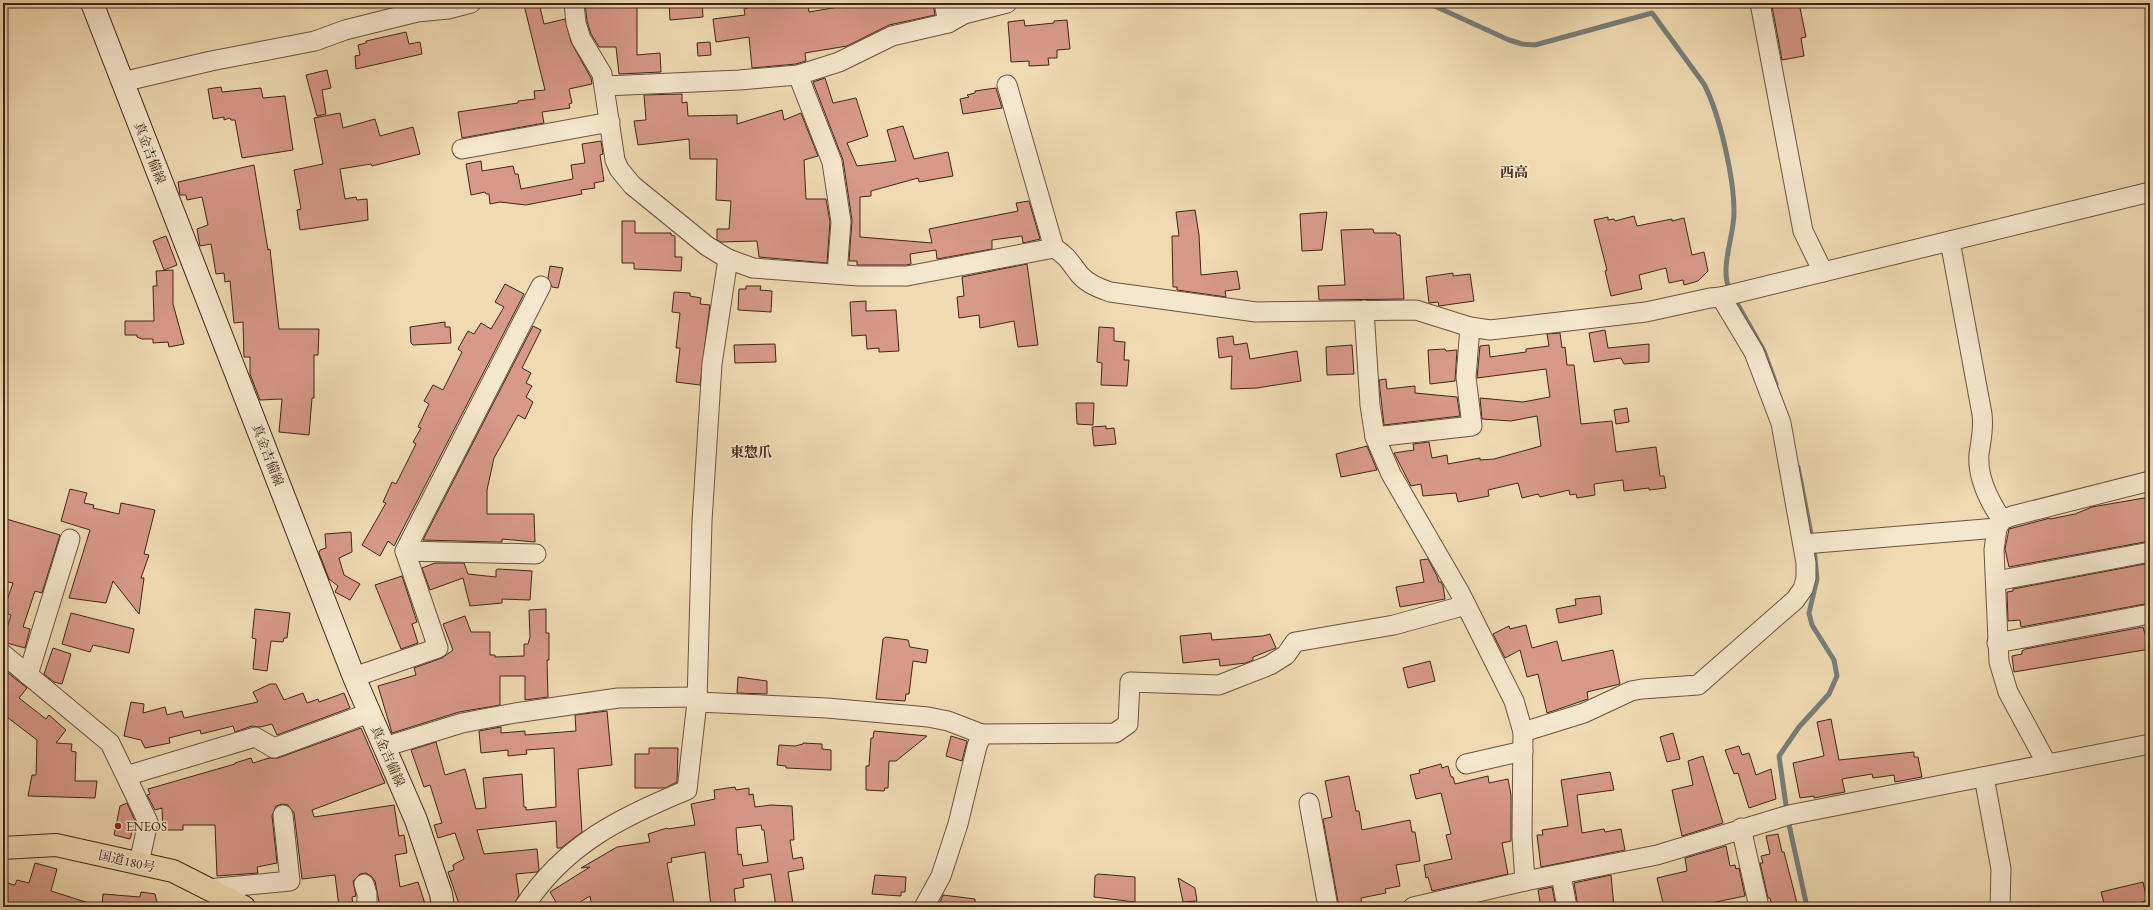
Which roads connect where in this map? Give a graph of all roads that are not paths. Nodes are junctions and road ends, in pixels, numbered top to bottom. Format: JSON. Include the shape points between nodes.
{"nodes":[{"id":1,"x":92,"y":3,"type":"edge"},
{"id":2,"x":471,"y":3,"type":"edge"},
{"id":3,"x":574,"y":3,"type":"edge"},
{"id":4,"x":944,"y":3,"type":"edge"},
{"id":5,"x":1007,"y":3,"type":"edge"},
{"id":6,"x":1760,"y":3,"type":"edge"},
{"id":7,"x":948,"y":23,"type":"junction"},
{"id":8,"x":798,"y":75,"type":"junction"},
{"id":9,"x":122,"y":82,"type":"junction"},
{"id":10,"x":1007,"y":84,"type":"dead end"},
{"id":11,"x":605,"y":86,"type":"junction"},
{"id":12,"x":610,"y":122,"type":"junction"},
{"id":13,"x":462,"y":149,"type":"dead end"},
{"id":14,"x":2150,"y":192,"type":"edge"},
{"id":15,"x":1950,"y":241,"type":"junction"},
{"id":16,"x":1054,"y":248,"type":"junction"},
{"id":17,"x":728,"y":259,"type":"junction"},
{"id":18,"x":1823,"y":272,"type":"junction"},
{"id":19,"x":837,"y":274,"type":"junction"},
{"id":20,"x":541,"y":286,"type":"dead end"},
{"id":21,"x":1721,"y":297,"type":"junction"},
{"id":22,"x":1364,"y":310,"type":"junction"},
{"id":23,"x":1470,"y":327,"type":"junction"},
{"id":24,"x":1375,"y":437,"type":"junction"},
{"id":25,"x":2150,"y":481,"type":"edge"},
{"id":26,"x":1999,"y":524,"type":"junction"},
{"id":27,"x":70,"y":539,"type":"dead end"},
{"id":28,"x":1804,"y":544,"type":"junction"},
{"id":29,"x":405,"y":552,"type":"junction"},
{"id":30,"x":2150,"y":552,"type":"edge"},
{"id":31,"x":536,"y":554,"type":"dead end"},
{"id":32,"x":1996,"y":581,"type":"junction"},
{"id":33,"x":1466,"y":605,"type":"junction"},
{"id":34,"x":2150,"y":614,"type":"edge"},
{"id":35,"x":1997,"y":643,"type":"junction"},
{"id":36,"x":3,"y":654,"type":"edge"},
{"id":37,"x":28,"y":675,"type":"junction"},
{"id":38,"x":354,"y":677,"type":"junction"},
{"id":39,"x":697,"y":699,"type":"junction"},
{"id":40,"x":369,"y":713,"type":"junction"},
{"id":41,"x":1523,"y":732,"type":"junction"},
{"id":42,"x":982,"y":734,"type":"junction"},
{"id":43,"x":2150,"y":744,"type":"edge"},
{"id":44,"x":384,"y":747,"type":"junction"},
{"id":45,"x":1523,"y":751,"type":"junction"},
{"id":46,"x":1466,"y":764,"type":"dead end"},
{"id":47,"x":2047,"y":764,"type":"junction"},
{"id":48,"x":126,"y":776,"type":"junction"},
{"id":49,"x":1984,"y":777,"type":"junction"},
{"id":50,"x":1309,"y":803,"type":"dead end"},
{"id":51,"x":283,"y":815,"type":"dead end"},
{"id":52,"x":1741,"y":828,"type":"junction"},
{"id":53,"x":3,"y":848,"type":"edge"},
{"id":54,"x":139,"y":863,"type":"junction"},
{"id":55,"x":1561,"y":875,"type":"junction"},
{"id":56,"x":1525,"y":881,"type":"junction"},
{"id":57,"x":364,"y":884,"type":"dead end"},
{"id":58,"x":208,"y":889,"type":"junction"},
{"id":59,"x":244,"y":907,"type":"edge"},
{"id":60,"x":367,"y":907,"type":"edge"},
{"id":61,"x":443,"y":907,"type":"edge"},
{"id":62,"x":524,"y":907,"type":"edge"},
{"id":63,"x":924,"y":907,"type":"edge"},
{"id":64,"x":1328,"y":907,"type":"edge"},
{"id":65,"x":1413,"y":907,"type":"edge"},
{"id":66,"x":1567,"y":907,"type":"edge"},
{"id":67,"x":1759,"y":907,"type":"edge"},
{"id":68,"x":2000,"y":907,"type":"edge"}],
"edges":[{"from":1,"to":9,"type":"main road","name":"真金吉備線"},
{"from":2,"to":9,"type":"street","via":[[448,9],[417,12],[345,30],[315,41],[211,61]]},
{"from":3,"to":11,"type":"street","via":[[581,39],[596,61]]},
{"from":4,"to":7,"type":"street"},
{"from":5,"to":7,"type":"street","via":[[964,14]]},
{"from":6,"to":18,"type":"street","via":[[1803,231]]},
{"from":7,"to":8,"type":"street","via":[[892,36],[839,62]]},
{"from":8,"to":11,"type":"street"},
{"from":8,"to":19,"type":"street","via":[[832,162],[841,222]]},
{"from":9,"to":38,"type":"main road","name":"真金吉備線"},
{"from":10,"to":16,"type":"street"},
{"from":11,"to":12,"type":"street"},
{"from":12,"to":13,"type":"street"},
{"from":12,"to":17,"type":"street","via":[[615,160],[625,178],[702,242]]},
{"from":14,"to":15,"type":"street"},
{"from":15,"to":18,"type":"street"},
{"from":15,"to":26,"type":"street","via":[[1982,414],[1979,467]]},
{"from":16,"to":19,"type":"street","via":[[907,276]]},
{"from":16,"to":22,"type":"street","via":[[1064,254],[1080,275],[1092,285],[1110,292],[1256,312]]},
{"from":17,"to":19,"type":"street","via":[[753,268]]},
{"from":17,"to":39,"type":"street","via":[[712,364],[702,521]]},
{"from":18,"to":21,"type":"street"},
{"from":20,"to":29,"type":"street"},
{"from":21,"to":23,"type":"street","via":[[1646,312],[1490,330]]},
{"from":21,"to":28,"type":"street","via":[[1754,352],[1769,387],[1781,423]]},
{"from":22,"to":23,"type":"street","via":[[1416,310]]},
{"from":22,"to":24,"type":"street","via":[[1370,405]]},
{"from":23,"to":24,"type":"street","via":[[1466,377],[1472,426]]},
{"from":24,"to":33,"type":"street","via":[[1391,474]]},
{"from":25,"to":26,"type":"street"},
{"from":26,"to":28,"type":"street"},
{"from":26,"to":32,"type":"street","via":[[1994,550]]},
{"from":27,"to":37,"type":"street"},
{"from":28,"to":41,"type":"street","via":[[1806,578],[1803,589],[1795,600],[1698,685],[1642,689],[1584,714]]},
{"from":29,"to":31,"type":"street"},
{"from":29,"to":38,"type":"street","via":[[438,648]]},
{"from":30,"to":32,"type":"street"},
{"from":32,"to":35,"type":"street","via":[[1999,626]]},
{"from":33,"to":41,"type":"street","via":[[1514,701]]},
{"from":33,"to":42,"type":"street","via":[[1394,625],[1295,642],[1286,655],[1270,665],[1219,685],[1130,682],[1128,724],[1115,733]]},
{"from":34,"to":35,"type":"street"},
{"from":35,"to":47,"type":"street","via":[[1999,662],[2008,692]]},
{"from":36,"to":37,"type":"street"},
{"from":37,"to":48,"type":"street","via":[[110,743]]},
{"from":38,"to":40,"type":"main road","name":"真金吉備線"},
{"from":39,"to":42,"type":"street","via":[[928,717],[948,721]]},
{"from":39,"to":44,"type":"street","via":[[618,698],[515,713],[462,723]]},
{"from":39,"to":62,"type":"street","via":[[687,790],[639,810],[592,836],[549,874]]},
{"from":40,"to":44,"type":"main road","name":"真金吉備線"},
{"from":40,"to":48,"type":"street","via":[[274,748],[255,737]]},
{"from":41,"to":45,"type":"street"},
{"from":42,"to":63,"type":"street","via":[[941,876]]},
{"from":43,"to":47,"type":"street"},
{"from":44,"to":61,"type":"main road","name":"真金吉備線","via":[[416,820]]},
{"from":45,"to":46,"type":"street"},
{"from":45,"to":56,"type":"street","via":[[1522,838]]},
{"from":47,"to":49,"type":"street"},
{"from":48,"to":54,"type":"street","via":[[148,822]]},
{"from":49,"to":52,"type":"street","via":[[1789,815]]},
{"from":49,"to":68,"type":"street","via":[[2001,869]]},
{"from":50,"to":64,"type":"street"},
{"from":51,"to":58,"type":"street","via":[[290,881]]},
{"from":52,"to":55,"type":"street","via":[[1692,846]]},
{"from":52,"to":67,"type":"street"},
{"from":53,"to":54,"type":"highway","name":"国道180号","via":[[56,844]]},
{"from":54,"to":58,"type":"highway","name":"国道180号","via":[[173,871]]},
{"from":55,"to":56,"type":"street"},
{"from":55,"to":66,"type":"street"},
{"from":56,"to":65,"type":"street"},
{"from":57,"to":60,"type":"street"},
{"from":58,"to":59,"type":"highway","name":"国道180号"}]}
